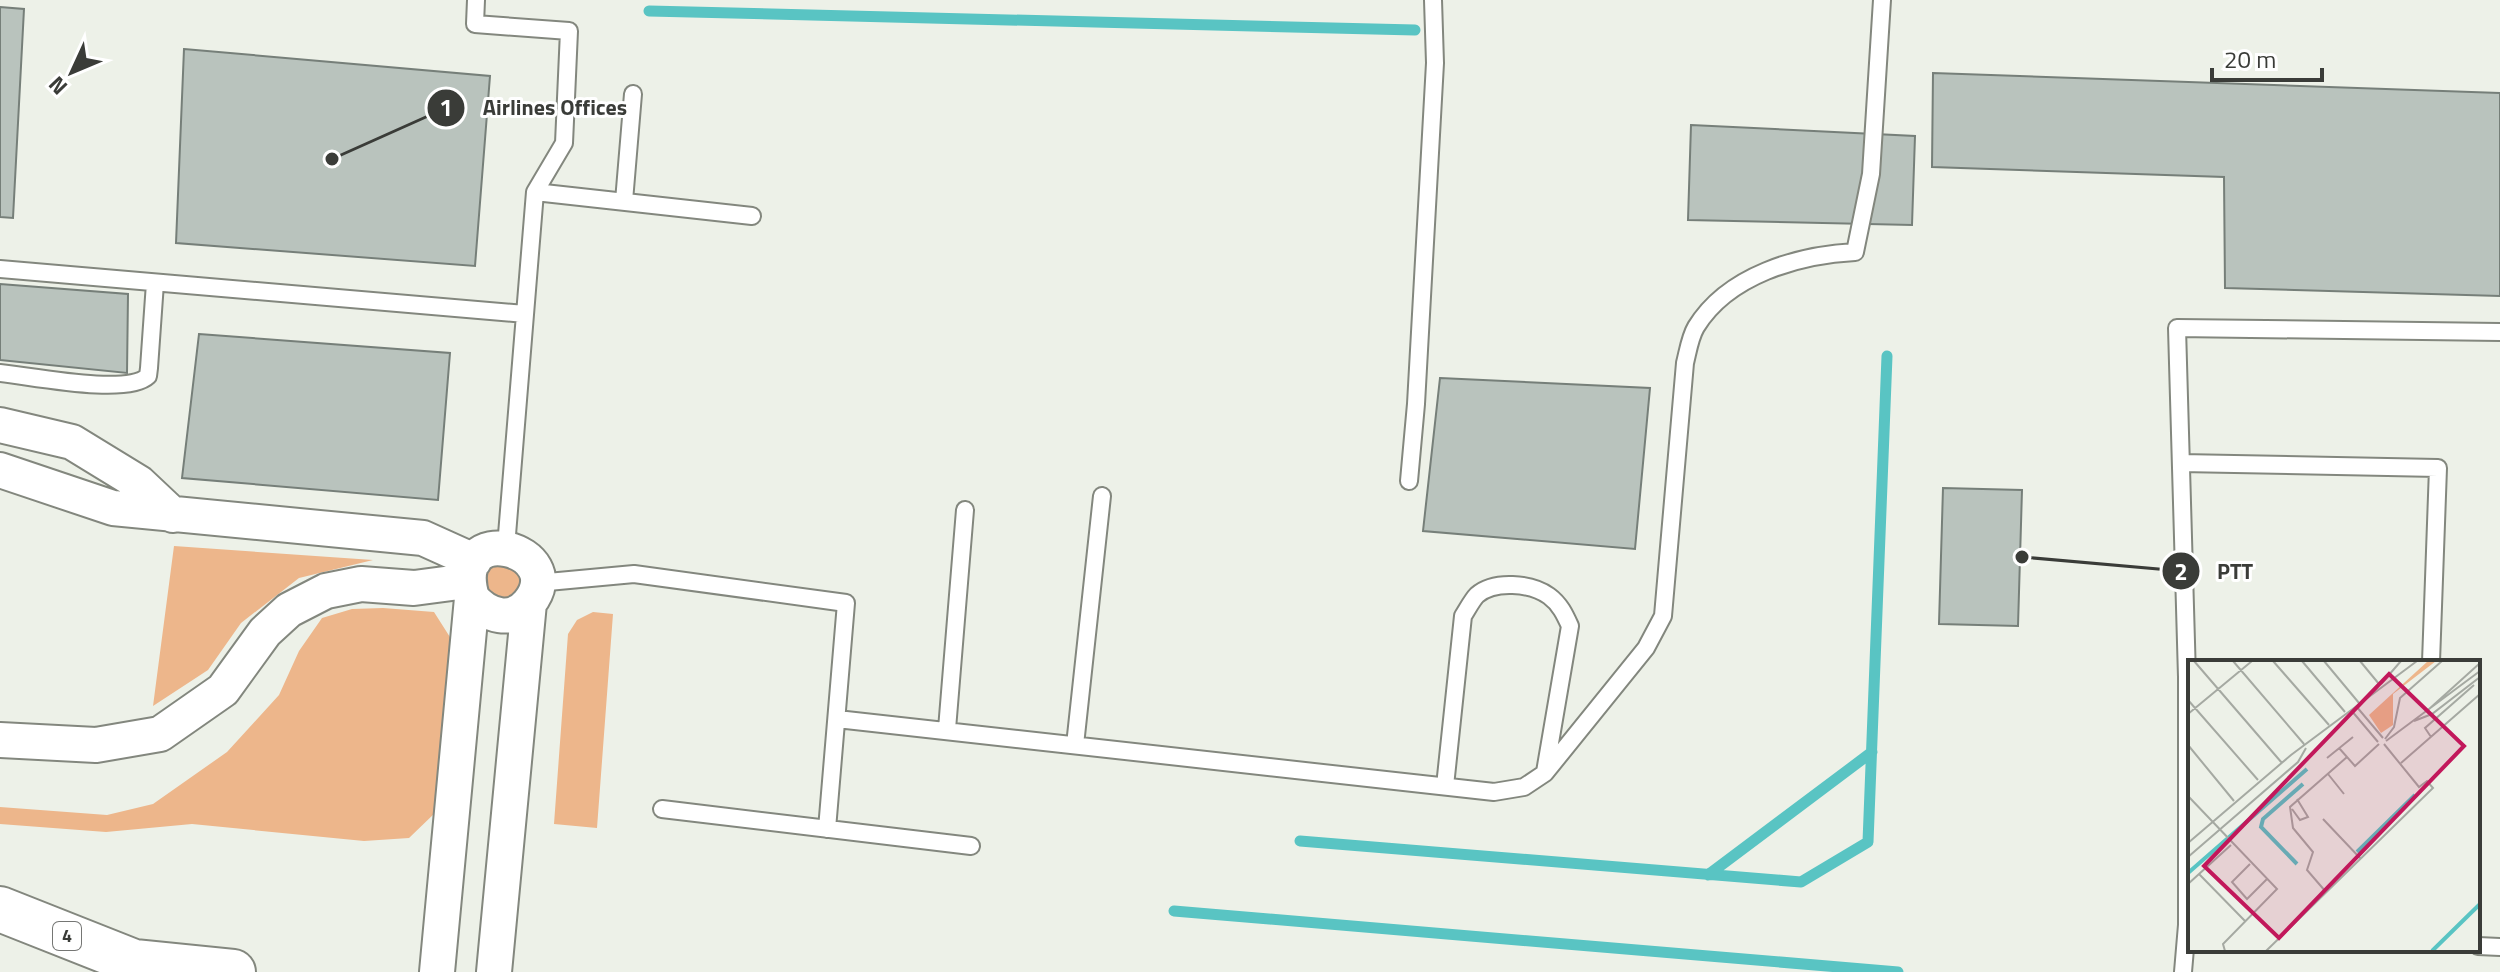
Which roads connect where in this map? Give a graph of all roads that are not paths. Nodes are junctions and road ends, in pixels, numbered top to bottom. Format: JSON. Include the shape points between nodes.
{"nodes":[{"id":1,"x":476,"y":0,"type":"edge"},
{"id":2,"x":1433,"y":0,"type":"edge"},
{"id":3,"x":1882,"y":0,"type":"edge"},
{"id":4,"x":633,"y":94,"type":"dead end"},
{"id":5,"x":535,"y":192,"type":"junction"},
{"id":6,"x":624,"y":201,"type":"junction"},
{"id":7,"x":752,"y":216,"type":"dead end"},
{"id":8,"x":0,"y":269,"type":"edge"},
{"id":9,"x":155,"y":283,"type":"junction"},
{"id":10,"x":525,"y":314,"type":"junction"},
{"id":11,"x":2500,"y":332,"type":"edge"},
{"id":12,"x":0,"y":373,"type":"edge"},
{"id":13,"x":0,"y":425,"type":"edge"},
{"id":14,"x":2181,"y":463,"type":"junction"},
{"id":15,"x":2,"y":472,"type":"edge"},
{"id":16,"x":1409,"y":481,"type":"dead end"},
{"id":17,"x":1102,"y":496,"type":"dead end"},
{"id":18,"x":965,"y":510,"type":"dead end"},
{"id":19,"x":173,"y":515,"type":"junction"},
{"id":20,"x":506,"y":547,"type":"junction"},
{"id":21,"x":471,"y":580,"type":"junction"},
{"id":22,"x":533,"y":593,"type":"junction"},
{"id":23,"x":2431,"y":660,"type":"edge"},
{"id":24,"x":2188,"y":677,"type":"edge"},
{"id":25,"x":837,"y":719,"type":"junction"},
{"id":26,"x":947,"y":729,"type":"junction"},
{"id":27,"x":0,"y":740,"type":"edge"},
{"id":28,"x":1075,"y":745,"type":"junction"},
{"id":29,"x":1545,"y":773,"type":"junction"},
{"id":30,"x":1445,"y":786,"type":"junction"},
{"id":31,"x":662,"y":809,"type":"dead end"},
{"id":32,"x":827,"y":829,"type":"junction"},
{"id":33,"x":971,"y":846,"type":"dead end"},
{"id":34,"x":0,"y":909,"type":"edge"},
{"id":35,"x":2188,"y":925,"type":"edge"},
{"id":36,"x":2480,"y":946,"type":"edge"},
{"id":37,"x":2500,"y":947,"type":"edge"},
{"id":38,"x":134,"y":962,"type":"junction"},
{"id":39,"x":86,"y":972,"type":"edge"},
{"id":40,"x":233,"y":972,"type":"edge"},
{"id":41,"x":437,"y":972,"type":"edge"},
{"id":42,"x":494,"y":972,"type":"edge"},
{"id":43,"x":2183,"y":972,"type":"edge"}],
"edges":[{"from":1,"to":5,"type":"lane","via":[[475,24],[569,31],[564,143]]},
{"from":2,"to":16,"type":"lane","via":[[1435,63]]},
{"from":3,"to":29,"type":"lane","via":[[1871,174],[1855,252],[1816,254],[1770,270],[1728,293],[1694,330],[1685,363],[1663,616],[1646,648]]},
{"from":4,"to":6,"type":"lane"},
{"from":5,"to":6,"type":"lane"},
{"from":5,"to":10,"type":"lane"},
{"from":6,"to":7,"type":"lane"},
{"from":8,"to":9,"type":"lane"},
{"from":9,"to":10,"type":"lane"},
{"from":9,"to":12,"type":"lane","via":[[148,376],[138,384]]},
{"from":10,"to":20,"type":"lane"},
{"from":11,"to":14,"type":"lane","via":[[2177,328]]},
{"from":13,"to":19,"type":"street","via":[[72,442],[139,483]]},
{"from":14,"to":23,"type":"lane","via":[[2438,468]]},
{"from":14,"to":24,"type":"lane"},
{"from":15,"to":19,"type":"street","via":[[113,508]]},
{"from":17,"to":28,"type":"lane"},
{"from":18,"to":26,"type":"lane"},
{"from":19,"to":21,"type":"street","via":[[423,538]]},
{"from":20,"to":21,"type":"street","via":[[494,547]]},
{"from":20,"to":22,"type":"street","via":[[530,561]]},
{"from":21,"to":22,"type":"street","via":[[480,607],[498,616],[519,612]]},
{"from":21,"to":27,"type":"street","via":[[414,588],[361,584],[326,591],[289,610],[265,632],[223,690],[160,734],[96,745]]},
{"from":21,"to":41,"type":"street"},
{"from":22,"to":25,"type":"lane","via":[[634,574],[846,603]]},
{"from":22,"to":42,"type":"street"},
{"from":24,"to":35,"type":"lane"},
{"from":25,"to":26,"type":"lane"},
{"from":25,"to":32,"type":"lane"},
{"from":26,"to":28,"type":"lane"},
{"from":28,"to":30,"type":"lane"},
{"from":29,"to":30,"type":"lane","via":[[1524,787],[1494,792]]},
{"from":29,"to":30,"type":"lane","via":[[1570,626],[1547,594],[1515,585],[1493,587],[1476,596],[1463,616]]},
{"from":31,"to":32,"type":"lane"},
{"from":32,"to":33,"type":"lane"},
{"from":34,"to":38,"type":"highway","number":"4"},
{"from":35,"to":43,"type":"lane"},
{"from":36,"to":37,"type":"lane"},
{"from":38,"to":39,"type":"highway","number":"4"},
{"from":38,"to":40,"type":"highway","number":"4"}]}
